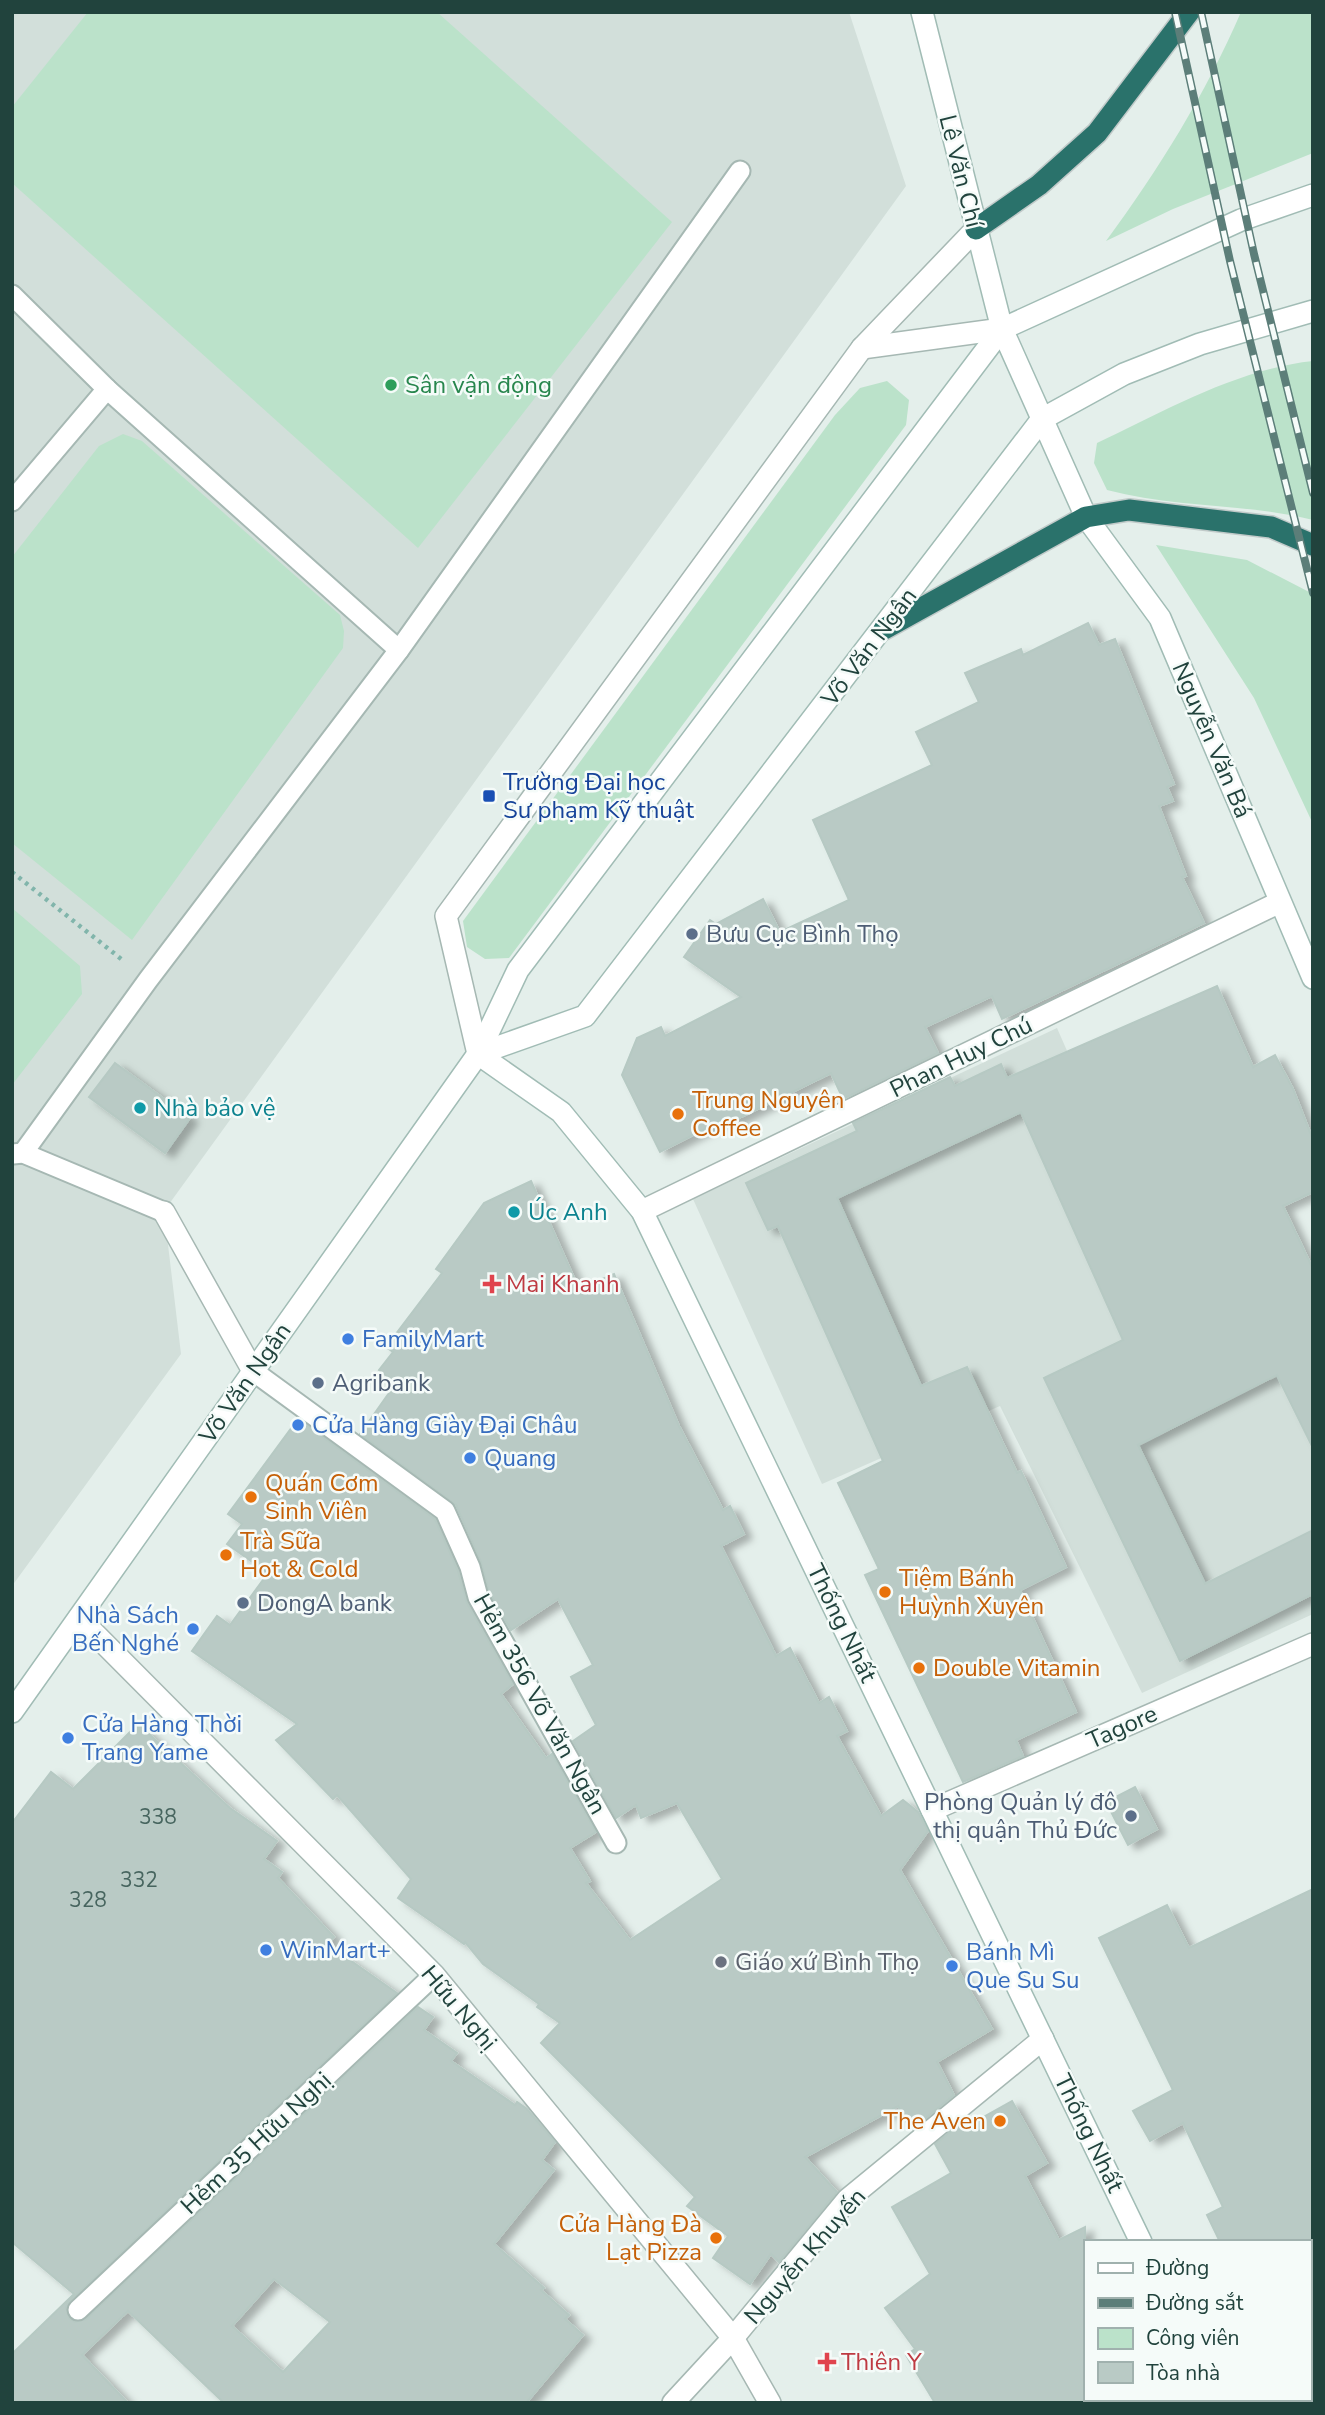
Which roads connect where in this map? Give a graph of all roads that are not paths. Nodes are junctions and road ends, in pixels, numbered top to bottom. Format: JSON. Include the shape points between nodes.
{"nodes":[{"id":1,"x":922,"y":12,"type":"edge"},
{"id":2,"x":1189,"y":12,"type":"edge"},
{"id":3,"x":740,"y":171,"type":"dead end"},
{"id":4,"x":1313,"y":195,"type":"edge"},
{"id":5,"x":976,"y":229,"type":"junction"},
{"id":6,"x":12,"y":295,"type":"edge"},
{"id":7,"x":1313,"y":311,"type":"edge"},
{"id":8,"x":1002,"y":329,"type":"junction"},
{"id":9,"x":862,"y":348,"type":"junction"},
{"id":10,"x":107,"y":389,"type":"junction"},
{"id":11,"x":1042,"y":419,"type":"junction"},
{"id":12,"x":12,"y":501,"type":"edge"},
{"id":13,"x":1086,"y":517,"type":"junction"},
{"id":14,"x":1313,"y":545,"type":"edge"},
{"id":15,"x":884,"y":629,"type":"junction"},
{"id":16,"x":399,"y":650,"type":"junction"},
{"id":17,"x":1280,"y":902,"type":"junction"},
{"id":18,"x":1313,"y":978,"type":"edge"},
{"id":19,"x":478,"y":1054,"type":"junction"},
{"id":20,"x":18,"y":1153,"type":"edge"},
{"id":21,"x":642,"y":1211,"type":"junction"},
{"id":22,"x":164,"y":1212,"type":"joint"},
{"id":23,"x":253,"y":1371,"type":"junction"},
{"id":24,"x":79,"y":1618,"type":"junction"},
{"id":25,"x":1313,"y":1644,"type":"edge"},
{"id":26,"x":12,"y":1712,"type":"edge"},
{"id":27,"x":932,"y":1810,"type":"junction"},
{"id":28,"x":616,"y":1843,"type":"dead end"},
{"id":29,"x":434,"y":1975,"type":"junction"},
{"id":30,"x":1043,"y":2039,"type":"junction"},
{"id":31,"x":1140,"y":2240,"type":"edge"},
{"id":32,"x":78,"y":2310,"type":"dead end"},
{"id":33,"x":733,"y":2339,"type":"junction"},
{"id":34,"x":673,"y":2403,"type":"edge"},
{"id":35,"x":769,"y":2403,"type":"edge"}],
"edges":[{"from":1,"to":5,"type":"street","name":"Lê Văn Chí"},
{"from":2,"to":5,"type":"highway","via":[[1097,133],[1039,185]]},
{"from":3,"to":16,"type":"lane"},
{"from":4,"to":8,"type":"street","name":"Võ Văn Ngân","via":[[1241,220]]},
{"from":5,"to":8,"type":"street","name":"Lê Văn Chí"},
{"from":5,"to":9,"type":"street"},
{"from":6,"to":10,"type":"lane"},
{"from":7,"to":11,"type":"street","name":"Võ Văn Ngân","via":[[1200,344],[1124,374]]},
{"from":8,"to":9,"type":"street","name":"Võ Văn Ngân"},
{"from":8,"to":11,"type":"street","name":"Lê Văn Chí"},
{"from":8,"to":19,"type":"street","name":"Võ Văn Ngân","via":[[518,970]]},
{"from":9,"to":19,"type":"street","via":[[446,916]]},
{"from":10,"to":12,"type":"lane"},
{"from":10,"to":16,"type":"lane"},
{"from":11,"to":13,"type":"street","name":"Nguyễn Văn Bá"},
{"from":11,"to":15,"type":"street","name":"Võ Văn Ngân"},
{"from":13,"to":14,"type":"highway","via":[[1129,510],[1271,527]]},
{"from":13,"to":15,"type":"highway"},
{"from":13,"to":17,"type":"street","name":"Nguyễn Văn Bá","via":[[1160,618]]},
{"from":15,"to":19,"type":"street","name":"Võ Văn Ngân","via":[[585,1016]]},
{"from":16,"to":20,"type":"lane"},
{"from":17,"to":18,"type":"street","name":"Nguyễn Văn Bá"},
{"from":17,"to":21,"type":"street","name":"Phan Huy Chú"},
{"from":19,"to":21,"type":"street","name":"Thống Nhất","via":[[561,1112]]},
{"from":19,"to":23,"type":"street","name":"Võ Văn Ngân"},
{"from":20,"to":22,"type":"lane"},
{"from":21,"to":27,"type":"street","name":"Thống Nhất"},
{"from":22,"to":23,"type":"street"},
{"from":23,"to":24,"type":"street","name":"Võ Văn Ngân"},
{"from":23,"to":28,"type":"lane","name":"Hẻm 356 Võ Văn Ngân","via":[[445,1511],[478,1597]]},
{"from":24,"to":26,"type":"street","name":"Võ Văn Ngân"},
{"from":24,"to":29,"type":"street","name":"Hữu Nghị"},
{"from":25,"to":27,"type":"street","name":"Tagore"},
{"from":27,"to":30,"type":"street","name":"Thống Nhất"},
{"from":29,"to":32,"type":"lane","name":"Hẻm 35 Hữu Nghị"},
{"from":29,"to":33,"type":"street","name":"Hữu Nghị"},
{"from":30,"to":31,"type":"street","name":"Thống Nhất"},
{"from":30,"to":33,"type":"street","name":"Nguyễn Khuyến","via":[[848,2199]]},
{"from":33,"to":34,"type":"street","name":"Nguyễn Khuyến"},
{"from":33,"to":35,"type":"street","name":"Hữu Nghị"}]}
